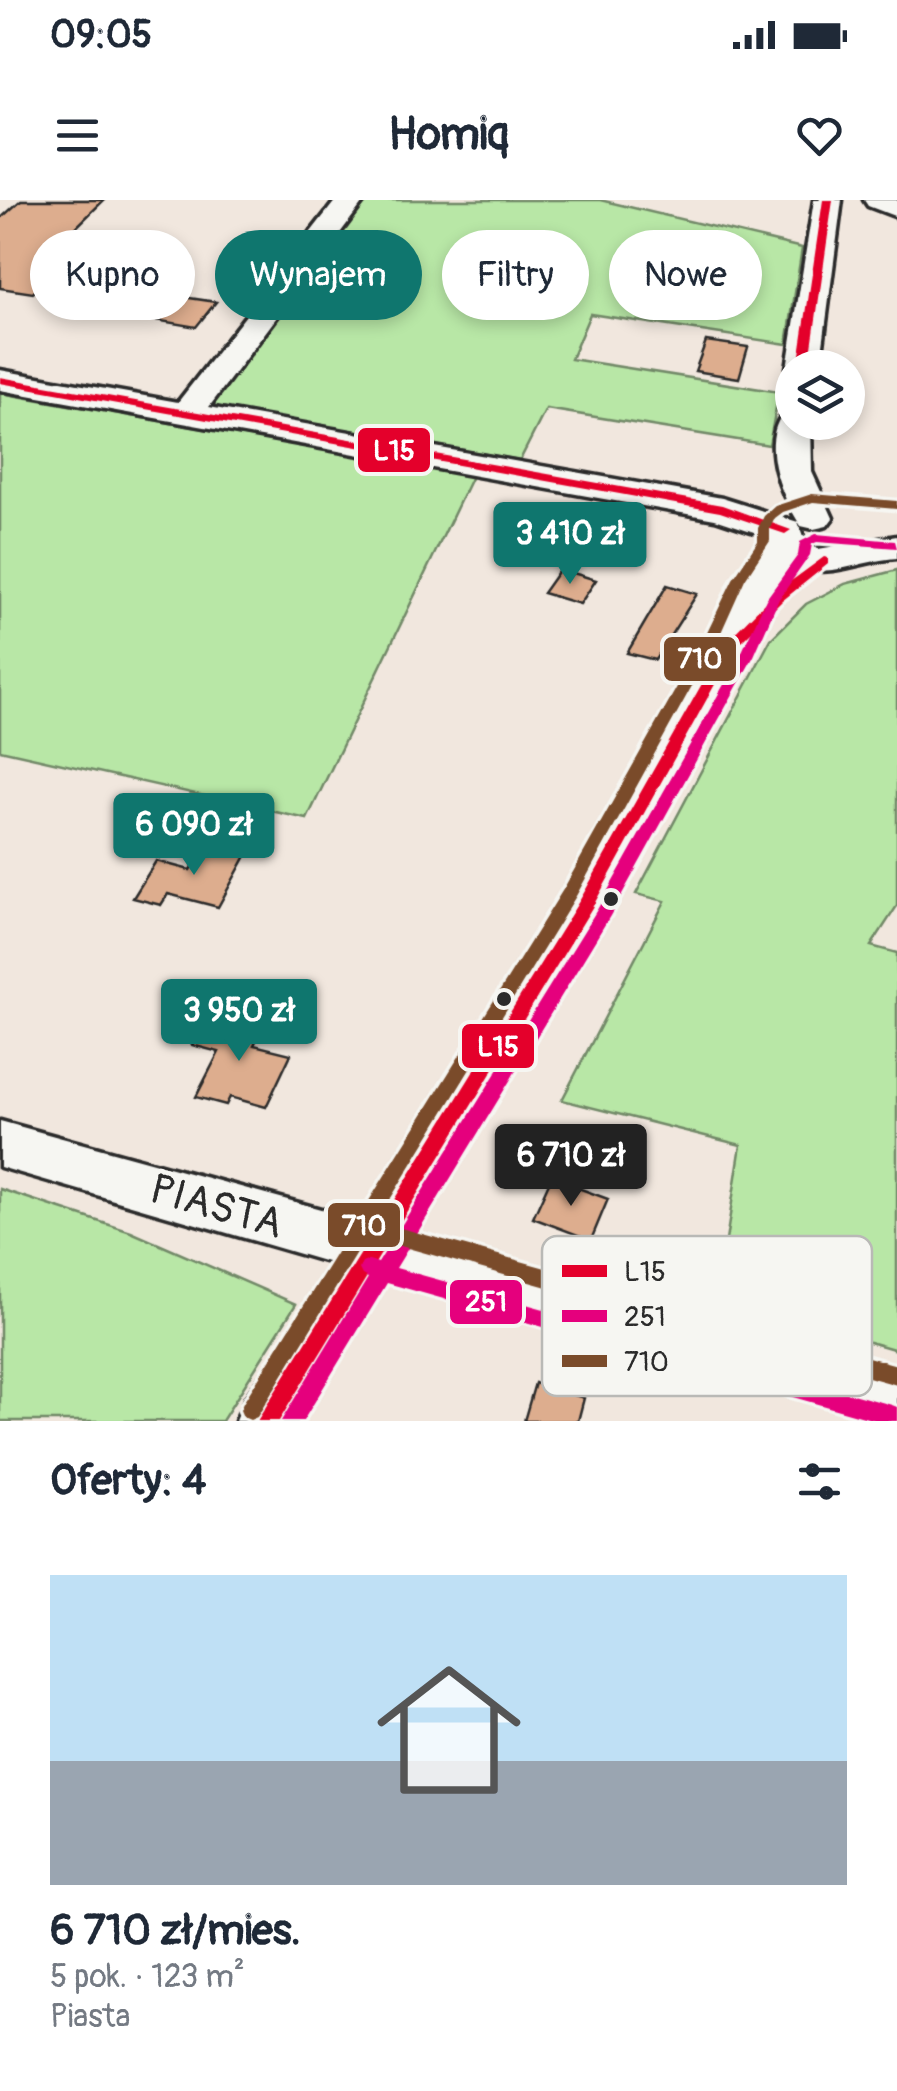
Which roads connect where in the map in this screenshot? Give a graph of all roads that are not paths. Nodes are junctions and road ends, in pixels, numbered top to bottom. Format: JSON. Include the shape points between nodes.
{"nodes":[{"id":1,"x":351,"y":200,"type":"edge"},
{"id":2,"x":828,"y":200,"type":"edge"},
{"id":3,"x":878,"y":200,"type":"edge"},
{"id":4,"x":897,"y":208,"type":"edge"},
{"id":5,"x":806,"y":350,"type":"edge"},
{"id":6,"x":0,"y":380,"type":"edge"},
{"id":7,"x":186,"y":414,"type":"junction"},
{"id":8,"x":791,"y":440,"type":"edge"},
{"id":9,"x":897,"y":525,"type":"edge"},
{"id":10,"x":817,"y":538,"type":"junction"},
{"id":11,"x":897,"y":547,"type":"edge"},
{"id":12,"x":0,"y":1144,"type":"edge"},
{"id":13,"x":374,"y":1250,"type":"junction"},
{"id":14,"x":542,"y":1297,"type":"edge"},
{"id":15,"x":872,"y":1389,"type":"edge"},
{"id":16,"x":897,"y":1396,"type":"edge"},
{"id":17,"x":267,"y":1421,"type":"edge"}],
"edges":[{"from":1,"to":7,"type":"street"},
{"from":2,"to":5,"type":"street"},
{"from":3,"to":4,"type":"street"},
{"from":6,"to":7,"type":"street"},
{"from":7,"to":10,"type":"street","via":[[722,510]]},
{"from":8,"to":10,"type":"street","via":[[792,476]]},
{"from":9,"to":10,"type":"street","via":[[856,520]]},
{"from":10,"to":11,"type":"street"},
{"from":10,"to":13,"type":"street","via":[[777,598],[730,646],[587,902]]},
{"from":12,"to":13,"type":"street","name":"PIASTA"},
{"from":13,"to":14,"type":"street","name":"PIASTA"},
{"from":13,"to":17,"type":"street"},
{"from":15,"to":16,"type":"street","name":"PIASTA"}]}
